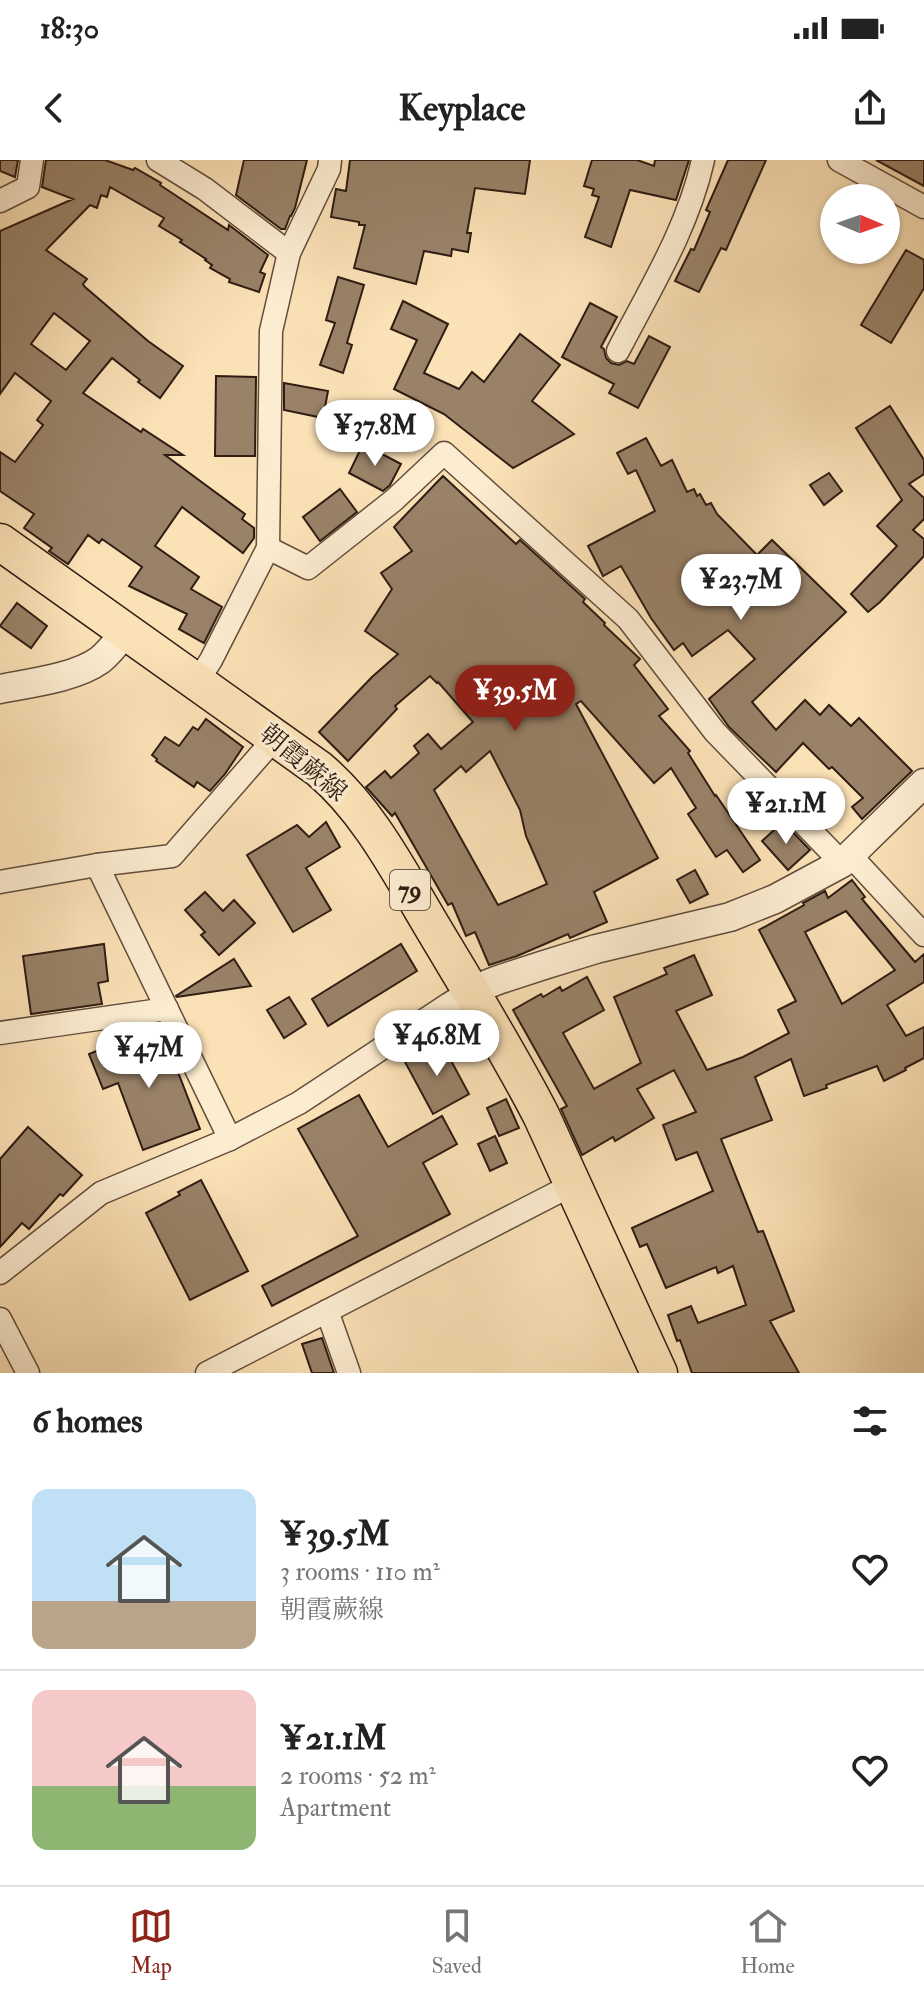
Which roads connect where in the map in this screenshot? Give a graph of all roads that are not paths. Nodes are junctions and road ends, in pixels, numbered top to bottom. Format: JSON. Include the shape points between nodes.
{"nodes":[{"id":1,"x":32,"y":160,"type":"edge"},
{"id":2,"x":158,"y":160,"type":"edge"},
{"id":3,"x":330,"y":160,"type":"edge"},
{"id":4,"x":703,"y":160,"type":"edge"},
{"id":5,"x":839,"y":160,"type":"edge"},
{"id":6,"x":0,"y":201,"type":"edge"},
{"id":7,"x":924,"y":207,"type":"edge"},
{"id":8,"x":289,"y":253,"type":"junction"},
{"id":9,"x":618,"y":351,"type":"dead end"},
{"id":10,"x":0,"y":542,"type":"edge"},
{"id":11,"x":268,"y":548,"type":"junction"},
{"id":12,"x":126,"y":631,"type":"junction"},
{"id":13,"x":197,"y":682,"type":"junction"},
{"id":14,"x":0,"y":689,"type":"edge"},
{"id":15,"x":275,"y":738,"type":"junction"},
{"id":16,"x":924,"y":783,"type":"edge"},
{"id":17,"x":846,"y":859,"type":"junction"},
{"id":18,"x":97,"y":865,"type":"junction"},
{"id":19,"x":0,"y":882,"type":"edge"},
{"id":20,"x":924,"y":935,"type":"edge"},
{"id":21,"x":470,"y":991,"type":"junction"},
{"id":22,"x":167,"y":1009,"type":"junction"},
{"id":23,"x":0,"y":1033,"type":"edge"},
{"id":24,"x":230,"y":1139,"type":"junction"},
{"id":25,"x":572,"y":1185,"type":"junction"},
{"id":26,"x":0,"y":1273,"type":"edge"},
{"id":27,"x":327,"y":1311,"type":"junction"},
{"id":28,"x":0,"y":1319,"type":"edge"},
{"id":29,"x":28,"y":1373,"type":"edge"},
{"id":30,"x":207,"y":1373,"type":"edge"},
{"id":31,"x":349,"y":1373,"type":"edge"},
{"id":32,"x":659,"y":1373,"type":"edge"}],
"edges":[{"from":1,"to":6,"type":"street","via":[[28,187]]},
{"from":2,"to":8,"type":"street"},
{"from":3,"to":8,"type":"street"},
{"from":4,"to":9,"type":"street","via":[[680,233]]},
{"from":5,"to":7,"type":"street"},
{"from":8,"to":11,"type":"street","via":[[271,331]]},
{"from":10,"to":12,"type":"main road","name":"朝霞蕨線","number":"79"},
{"from":11,"to":13,"type":"street"},
{"from":11,"to":17,"type":"street","via":[[308,568],[444,453],[628,619],[715,732]]},
{"from":12,"to":13,"type":"main road","name":"朝霞蕨線","number":"79"},
{"from":12,"to":14,"type":"street","via":[[90,666]]},
{"from":13,"to":15,"type":"main road","name":"朝霞蕨線","number":"79"},
{"from":15,"to":18,"type":"street","via":[[172,856]]},
{"from":15,"to":21,"type":"main road","name":"朝霞蕨線","number":"79","via":[[336,784],[366,820]]},
{"from":16,"to":17,"type":"street"},
{"from":17,"to":20,"type":"street"},
{"from":17,"to":21,"type":"street","via":[[775,899],[730,917],[575,955]]},
{"from":18,"to":19,"type":"street"},
{"from":18,"to":22,"type":"street"},
{"from":21,"to":24,"type":"street","via":[[299,1103]]},
{"from":21,"to":25,"type":"main road","name":"朝霞蕨線","number":"79","via":[[541,1115]]},
{"from":22,"to":23,"type":"street"},
{"from":22,"to":24,"type":"street"},
{"from":24,"to":26,"type":"street","via":[[101,1193]]},
{"from":25,"to":27,"type":"street"},
{"from":25,"to":32,"type":"main road","name":"朝霞蕨線","number":"79"},
{"from":27,"to":30,"type":"street"},
{"from":27,"to":31,"type":"street"},
{"from":28,"to":29,"type":"street"}]}
